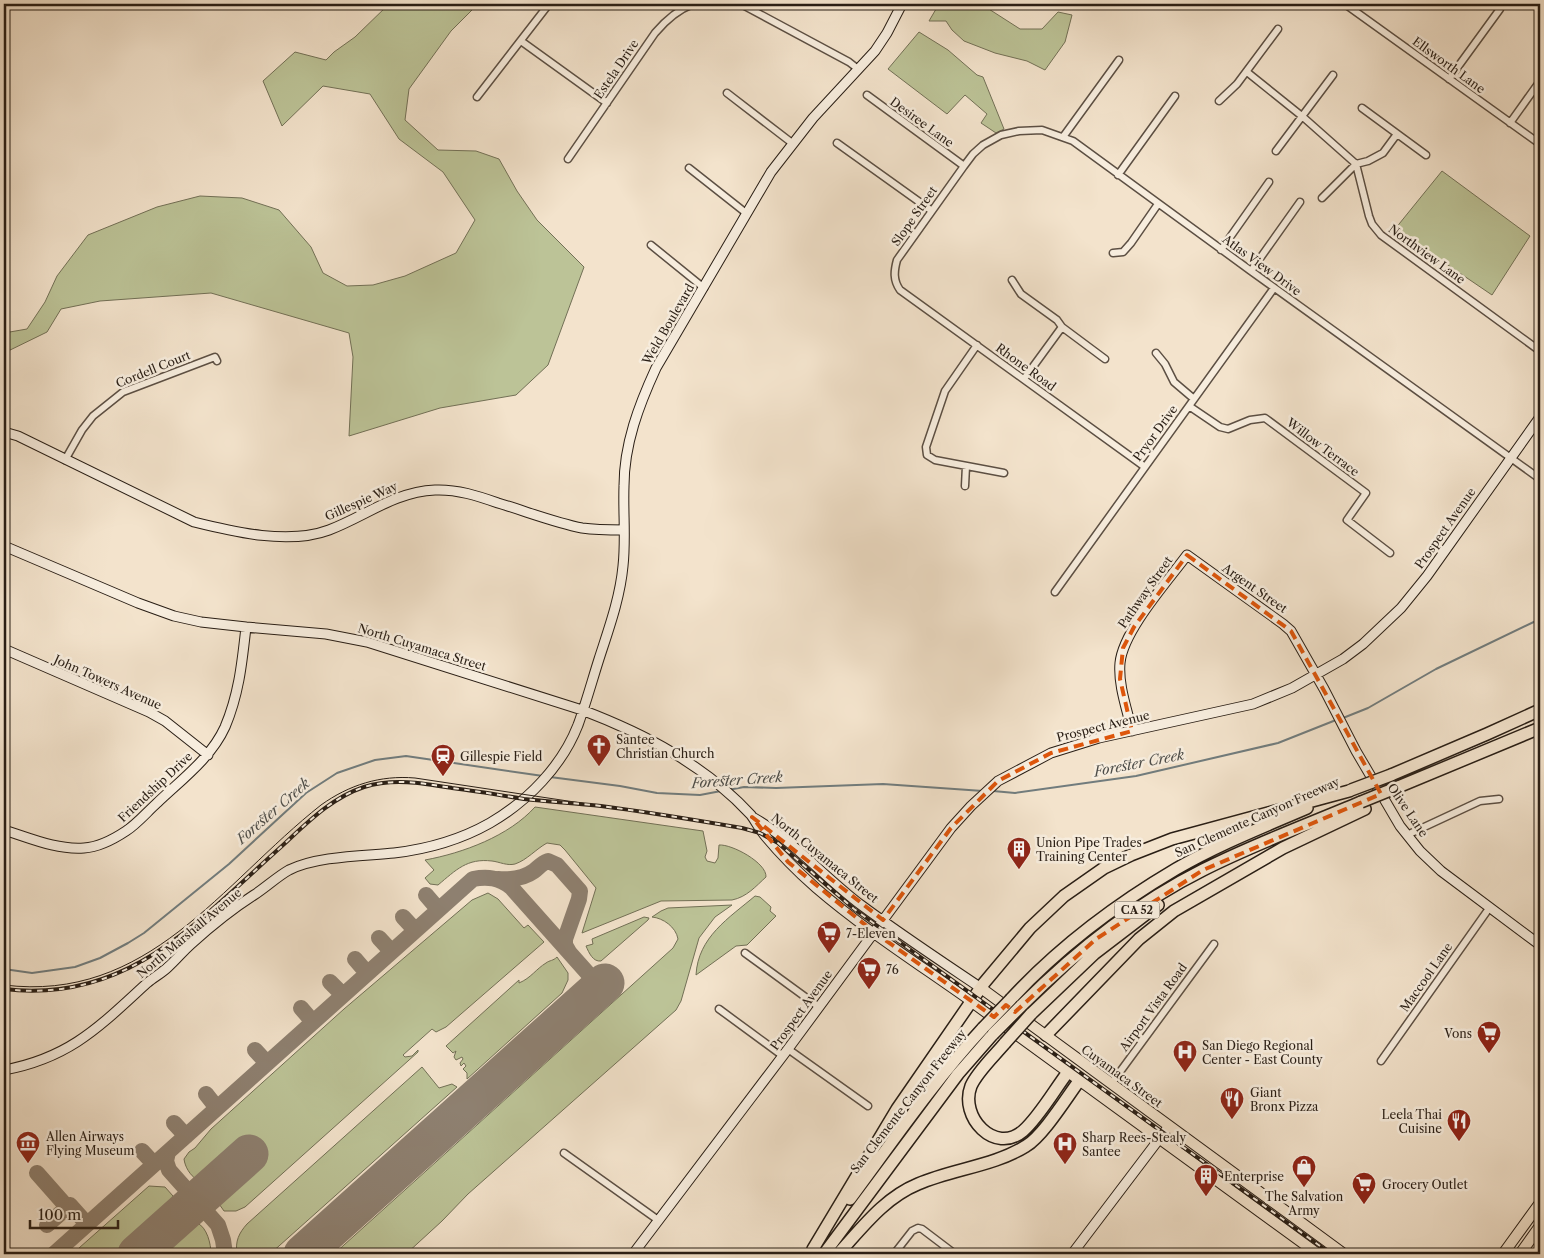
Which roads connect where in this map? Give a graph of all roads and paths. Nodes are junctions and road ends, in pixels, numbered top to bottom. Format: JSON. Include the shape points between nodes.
{"nodes":[{"id":1,"x":549,"y":4,"type":"edge"},
{"id":2,"x":693,"y":4,"type":"edge"},
{"id":3,"x":741,"y":4,"type":"edge"},
{"id":4,"x":902,"y":4,"type":"edge"},
{"id":5,"x":1346,"y":4,"type":"edge"},
{"id":6,"x":1492,"y":4,"type":"edge"},
{"id":7,"x":1278,"y":29,"type":"dead end"},
{"id":8,"x":521,"y":41,"type":"junction"},
{"id":9,"x":1119,"y":60,"type":"dead end"},
{"id":10,"x":858,"y":70,"type":"junction"},
{"id":11,"x":1247,"y":72,"type":"junction"},
{"id":12,"x":1334,"y":75,"type":"dead end"},
{"id":13,"x":1449,"y":79,"type":"junction"},
{"id":14,"x":1540,"y":81,"type":"edge"},
{"id":15,"x":727,"y":93,"type":"dead end"},
{"id":16,"x":867,"y":96,"type":"dead end"},
{"id":17,"x":1174,"y":96,"type":"dead end"},
{"id":18,"x":477,"y":97,"type":"dead end"},
{"id":19,"x":1219,"y":101,"type":"dead end"},
{"id":20,"x":607,"y":104,"type":"junction"},
{"id":21,"x":1362,"y":108,"type":"dead end"},
{"id":22,"x":1303,"y":117,"type":"junction"},
{"id":23,"x":1510,"y":123,"type":"junction"},
{"id":24,"x":1397,"y":134,"type":"junction"},
{"id":25,"x":1063,"y":137,"type":"junction"},
{"id":26,"x":837,"y":142,"type":"dead end"},
{"id":27,"x":792,"y":143,"type":"junction"},
{"id":28,"x":1540,"y":144,"type":"edge"},
{"id":29,"x":1276,"y":151,"type":"dead end"},
{"id":30,"x":1426,"y":155,"type":"dead end"},
{"id":31,"x":568,"y":159,"type":"dead end"},
{"id":32,"x":1356,"y":164,"type":"junction"},
{"id":33,"x":964,"y":166,"type":"junction"},
{"id":34,"x":689,"y":168,"type":"dead end"},
{"id":35,"x":1118,"y":175,"type":"junction"},
{"id":36,"x":1269,"y":182,"type":"dead end"},
{"id":37,"x":1322,"y":198,"type":"dead end"},
{"id":38,"x":1300,"y":202,"type":"dead end"},
{"id":39,"x":1158,"y":204,"type":"junction"},
{"id":40,"x":932,"y":211,"type":"junction"},
{"id":41,"x":746,"y":213,"type":"junction"},
{"id":42,"x":652,"y":245,"type":"dead end"},
{"id":43,"x":1221,"y":250,"type":"junction"},
{"id":44,"x":1114,"y":254,"type":"dead end"},
{"id":45,"x":1251,"y":272,"type":"junction"},
{"id":46,"x":1012,"y":280,"type":"dead end"},
{"id":47,"x":896,"y":284,"type":"joint"},
{"id":48,"x":704,"y":288,"type":"junction"},
{"id":49,"x":1274,"y":288,"type":"junction"},
{"id":50,"x":1062,"y":327,"type":"junction"},
{"id":51,"x":977,"y":345,"type":"junction"},
{"id":52,"x":1540,"y":351,"type":"edge"},
{"id":53,"x":1156,"y":353,"type":"dead end"},
{"id":54,"x":1105,"y":359,"type":"dead end"},
{"id":55,"x":217,"y":361,"type":"dead end"},
{"id":56,"x":1024,"y":379,"type":"junction"},
{"id":57,"x":1194,"y":399,"type":"junction"},
{"id":58,"x":1189,"y":406,"type":"junction"},
{"id":59,"x":1540,"y":417,"type":"edge"},
{"id":60,"x":4,"y":432,"type":"edge"},
{"id":61,"x":1511,"y":457,"type":"junction"},
{"id":62,"x":65,"y":460,"type":"junction"},
{"id":63,"x":966,"y":466,"type":"junction"},
{"id":64,"x":1145,"y":467,"type":"junction"},
{"id":65,"x":1004,"y":473,"type":"dead end"},
{"id":66,"x":1540,"y":479,"type":"edge"},
{"id":67,"x":965,"y":486,"type":"dead end"},
{"id":68,"x":624,"y":530,"type":"junction"},
{"id":69,"x":4,"y":546,"type":"edge"},
{"id":70,"x":1390,"y":553,"type":"dead end"},
{"id":71,"x":1187,"y":555,"type":"joint"},
{"id":72,"x":1055,"y":592,"type":"dead end"},
{"id":73,"x":246,"y":627,"type":"junction"},
{"id":74,"x":4,"y":649,"type":"edge"},
{"id":75,"x":1316,"y":675,"type":"junction"},
{"id":76,"x":582,"y":710,"type":"junction"},
{"id":77,"x":1540,"y":710,"type":"edge"},
{"id":78,"x":1540,"y":728,"type":"edge"},
{"id":79,"x":1132,"y":731,"type":"junction"},
{"id":80,"x":208,"y":755,"type":"junction"},
{"id":81,"x":1350,"y":790,"type":"junction"},
{"id":82,"x":1499,"y":799,"type":"dead end"},
{"id":83,"x":1363,"y":806,"type":"junction"},
{"id":84,"x":752,"y":817,"type":"junction"},
{"id":85,"x":4,"y":830,"type":"edge"},
{"id":86,"x":1407,"y":835,"type":"junction"},
{"id":87,"x":1266,"y":842,"type":"junction"},
{"id":88,"x":1490,"y":907,"type":"junction"},
{"id":89,"x":883,"y":920,"type":"junction"},
{"id":90,"x":874,"y":932,"type":"junction"},
{"id":91,"x":1214,"y":944,"type":"dead end"},
{"id":92,"x":1540,"y":945,"type":"edge"},
{"id":93,"x":745,"y":953,"type":"dead end"},
{"id":94,"x":981,"y":988,"type":"junction"},
{"id":95,"x":972,"y":1002,"type":"junction"},
{"id":96,"x":1016,"y":1002,"type":"junction"},
{"id":97,"x":819,"y":1007,"type":"junction"},
{"id":98,"x":719,"y":1008,"type":"dead end"},
{"id":99,"x":988,"y":1031,"type":"junction"},
{"id":100,"x":1046,"y":1035,"type":"junction"},
{"id":101,"x":786,"y":1052,"type":"junction"},
{"id":102,"x":1381,"y":1061,"type":"dead end"},
{"id":103,"x":4,"y":1070,"type":"edge"},
{"id":104,"x":1068,"y":1072,"type":"junction"},
{"id":105,"x":1080,"y":1081,"type":"junction"},
{"id":106,"x":1111,"y":1084,"type":"junction"},
{"id":107,"x":868,"y":1106,"type":"dead end"},
{"id":108,"x":1170,"y":1126,"type":"junction"},
{"id":109,"x":1159,"y":1139,"type":"junction"},
{"id":110,"x":564,"y":1153,"type":"dead end"},
{"id":111,"x":1540,"y":1203,"type":"edge"},
{"id":112,"x":658,"y":1220,"type":"junction"},
{"id":113,"x":1540,"y":1226,"type":"edge"},
{"id":114,"x":811,"y":1252,"type":"edge"},
{"id":115,"x":633,"y":1254,"type":"edge"},
{"id":116,"x":824,"y":1254,"type":"edge"},
{"id":117,"x":838,"y":1254,"type":"edge"},
{"id":118,"x":894,"y":1254,"type":"edge"},
{"id":119,"x":955,"y":1254,"type":"edge"},
{"id":120,"x":1072,"y":1254,"type":"edge"},
{"id":121,"x":1318,"y":1254,"type":"edge"},
{"id":122,"x":1344,"y":1254,"type":"edge"},
{"id":123,"x":1503,"y":1254,"type":"edge"},
{"id":124,"x":1520,"y":1254,"type":"edge"}],
"edges":[{"from":1,"to":8,"type":"street"},
{"from":2,"to":20,"type":"street","name":"Estela Drive","via":[[664,22]]},
{"from":3,"to":10,"type":"street","via":[[849,62]]},
{"from":4,"to":10,"type":"main road","name":"Weld Boulevard","via":[[875,52]]},
{"from":5,"to":13,"type":"street","name":"Ellsworth Lane"},
{"from":6,"to":13,"type":"street","via":[[1500,9]]},
{"from":7,"to":11,"type":"street"},
{"from":8,"to":18,"type":"street"},
{"from":8,"to":20,"type":"street"},
{"from":9,"to":25,"type":"street"},
{"from":10,"to":27,"type":"main road","name":"Weld Boulevard"},
{"from":11,"to":19,"type":"street"},
{"from":11,"to":22,"type":"street"},
{"from":12,"to":22,"type":"street"},
{"from":13,"to":23,"type":"street","name":"Ellsworth Lane"},
{"from":14,"to":23,"type":"street"},
{"from":15,"to":27,"type":"street"},
{"from":16,"to":33,"type":"street","name":"Desiree Lane"},
{"from":17,"to":35,"type":"street"},
{"from":20,"to":31,"type":"street","name":"Estela Drive"},
{"from":21,"to":24,"type":"street"},
{"from":22,"to":29,"type":"street"},
{"from":22,"to":32,"type":"street"},
{"from":23,"to":28,"type":"street","name":"Ellsworth Lane"},
{"from":24,"to":30,"type":"street"},
{"from":24,"to":32,"type":"street","via":[[1379,156]]},
{"from":25,"to":33,"type":"street","name":"Atlas View Drive","via":[[1042,130],[1019,130],[1001,135],[983,145]]},
{"from":25,"to":35,"type":"street","name":"Atlas View Drive"},
{"from":26,"to":40,"type":"street"},
{"from":27,"to":41,"type":"main road","name":"Weld Boulevard"},
{"from":32,"to":37,"type":"street"},
{"from":32,"to":52,"type":"street","name":"Northview Lane","via":[[1369,216],[1381,235]]},
{"from":33,"to":40,"type":"street","name":"Slope Street"},
{"from":34,"to":41,"type":"street"},
{"from":35,"to":39,"type":"street","name":"Atlas View Drive"},
{"from":36,"to":43,"type":"street"},
{"from":38,"to":45,"type":"street"},
{"from":39,"to":43,"type":"street","name":"Atlas View Drive"},
{"from":39,"to":44,"type":"street","via":[[1123,252]]},
{"from":40,"to":47,"type":"street","name":"Slope Street","via":[[897,260],[894,271]]},
{"from":41,"to":48,"type":"main road","name":"Weld Boulevard"},
{"from":42,"to":48,"type":"street"},
{"from":43,"to":45,"type":"street","name":"Atlas View Drive"},
{"from":45,"to":49,"type":"street","name":"Atlas View Drive"},
{"from":46,"to":50,"type":"street","via":[[1020,294]]},
{"from":47,"to":51,"type":"street","name":"Rhone Road"},
{"from":48,"to":68,"type":"main road","name":"Weld Boulevard","via":[[656,368],[634,422],[624,483]]},
{"from":49,"to":57,"type":"street","name":"Pryor Drive"},
{"from":49,"to":61,"type":"street","name":"Atlas View Drive"},
{"from":50,"to":54,"type":"street"},
{"from":50,"to":56,"type":"street"},
{"from":51,"to":56,"type":"street","name":"Rhone Road"},
{"from":51,"to":63,"type":"street","via":[[945,391],[926,447],[928,455],[935,460]]},
{"from":53,"to":57,"type":"street","via":[[1174,382]]},
{"from":55,"to":62,"type":"street","name":"Cordell Court","via":[[215,357],[123,392],[93,416]]},
{"from":56,"to":64,"type":"street","name":"Rhone Road"},
{"from":57,"to":58,"type":"street","name":"Pryor Drive"},
{"from":58,"to":64,"type":"street","name":"Pryor Drive"},
{"from":58,"to":70,"type":"street","name":"Willow Terrace","via":[[1228,429],[1250,420],[1266,418],[1366,493],[1347,520]]},
{"from":59,"to":61,"type":"main road","name":"Prospect Avenue"},
{"from":60,"to":62,"type":"main road","name":"Gillespie Way"},
{"from":61,"to":66,"type":"street","name":"Atlas View Drive"},
{"from":61,"to":75,"type":"main road","name":"Prospect Avenue","via":[[1401,608],[1363,644]]},
{"from":62,"to":68,"type":"main road","name":"Gillespie Way","via":[[194,522],[278,537],[328,530],[394,498],[436,490],[472,494],[582,528]]},
{"from":63,"to":65,"type":"street"},
{"from":63,"to":67,"type":"street"},
{"from":64,"to":72,"type":"street","name":"Pryor Drive"},
{"from":68,"to":76,"type":"main road","name":"Weld Boulevard","via":[[618,594]]},
{"from":69,"to":73,"type":"main road","name":"North Cuyamaca Street","via":[[174,616]]},
{"from":71,"to":75,"type":"main road","name":"Argent Street","via":[[1284,624]]},
{"from":71,"to":79,"type":"main road","name":"Pathway Street","via":[[1134,627],[1123,648],[1120,680]]},
{"from":73,"to":76,"type":"main road","name":"North Cuyamaca Street","via":[[326,634],[367,642]]},
{"from":73,"to":80,"type":"main road","via":[[235,703],[224,730]]},
{"from":74,"to":80,"type":"main road","name":"John Towers Avenue","via":[[149,712]]},
{"from":75,"to":79,"type":"main road","name":"Prospect Avenue","via":[[1253,704]]},
{"from":75,"to":86,"type":"main road","name":"Olive Lane","via":[[1352,744]]},
{"from":76,"to":84,"type":"main road","name":"North Cuyamaca Street","via":[[649,738],[674,753],[714,781]]},
{"from":76,"to":103,"type":"main road","name":"North Marshall Avenue","via":[[573,735],[555,764],[532,791],[490,823],[451,841],[424,848],[345,857],[288,870],[190,944],[93,1032],[42,1061]]},
{"from":77,"to":81,"type":"highway","name":"San Clemente Canyon Freeway","number":"CA 52","bridge":true},
{"from":78,"to":83,"type":"highway","name":"San Clemente Canyon Freeway","number":"CA 52","bridge":true},
{"from":79,"to":89,"type":"main road","name":"Prospect Avenue","via":[[1051,753],[994,784],[950,828]]},
{"from":80,"to":85,"type":"main road","name":"Friendship Drive","via":[[128,830],[110,841],[87,848],[60,848]]},
{"from":81,"to":94,"type":"highway","via":[[1172,839],[1104,868],[1045,912]]},
{"from":81,"to":96,"type":"highway","name":"San Clemente Canyon Freeway","number":"CA 52","via":[[1176,868],[1098,920],[1062,950]]},
{"from":82,"to":86,"type":"street","via":[[1480,801]]},
{"from":83,"to":87,"type":"highway","name":"San Clemente Canyon Freeway","number":"CA 52"},
{"from":83,"to":100,"type":"highway","via":[[1174,911],[1139,939]]},
{"from":84,"to":89,"type":"main road","name":"North Cuyamaca Street","via":[[776,832],[860,905]]},
{"from":84,"to":90,"type":"main road","name":"North Cuyamaca Street","via":[[788,862]]},
{"from":86,"to":88,"type":"main road","name":"Olive Lane","via":[[1434,865]]},
{"from":87,"to":96,"type":"highway","name":"San Clemente Canyon Freeway","number":"CA 52","via":[[1203,870],[1159,895],[1117,923]]},
{"from":87,"to":104,"type":"highway","bridge":true,"via":[[1192,883],[1138,919],[1094,954],[1031,1014],[972,1085],[969,1096],[974,1121],[988,1134],[1004,1138],[1022,1132]]},
{"from":88,"to":92,"type":"main road","name":"Olive Lane"},
{"from":88,"to":102,"type":"street","name":"Maccool Lane"},
{"from":89,"to":90,"type":"main road","name":"Prospect Avenue"},
{"from":89,"to":94,"type":"main road","name":"Cuyamaca Street"},
{"from":90,"to":95,"type":"main road"},
{"from":90,"to":97,"type":"main road","name":"Prospect Avenue"},
{"from":91,"to":106,"type":"street","name":"Airport Vista Road"},
{"from":93,"to":97,"type":"street"},
{"from":94,"to":95,"type":"highway"},
{"from":94,"to":100,"type":"main road","name":"Cuyamaca Street"},
{"from":95,"to":104,"type":"main road"},
{"from":95,"to":114,"type":"highway","via":[[897,1109]]},
{"from":96,"to":99,"type":"highway","name":"San Clemente Canyon Freeway","number":"CA 52","bridge":true},
{"from":97,"to":101,"type":"main road","name":"Prospect Avenue"},
{"from":98,"to":101,"type":"street"},
{"from":99,"to":114,"type":"highway","name":"San Clemente Canyon Freeway","number":"CA 52","via":[[963,1050]]},
{"from":99,"to":116,"type":"highway","name":"San Clemente Canyon Freeway","number":"CA 52"},
{"from":100,"to":106,"type":"main road","name":"Cuyamaca Street"},
{"from":101,"to":107,"type":"street"},
{"from":101,"to":112,"type":"main road","name":"Prospect Avenue"},
{"from":104,"to":105,"type":"main road"},
{"from":105,"to":109,"type":"main road"},
{"from":105,"to":117,"type":"highway","via":[[1027,1146],[922,1182],[895,1196]]},
{"from":106,"to":108,"type":"main road","name":"Cuyamaca Street"},
{"from":108,"to":109,"type":"main road"},
{"from":108,"to":122,"type":"main road","name":"Cuyamaca Street"},
{"from":109,"to":120,"type":"main road"},
{"from":109,"to":121,"type":"main road"},
{"from":110,"to":112,"type":"street"},
{"from":111,"to":123,"type":"main road"},
{"from":112,"to":115,"type":"main road","name":"Prospect Avenue"},
{"from":113,"to":124,"type":"main road"},
{"from":118,"to":119,"type":"street","via":[[918,1228]]}]}
